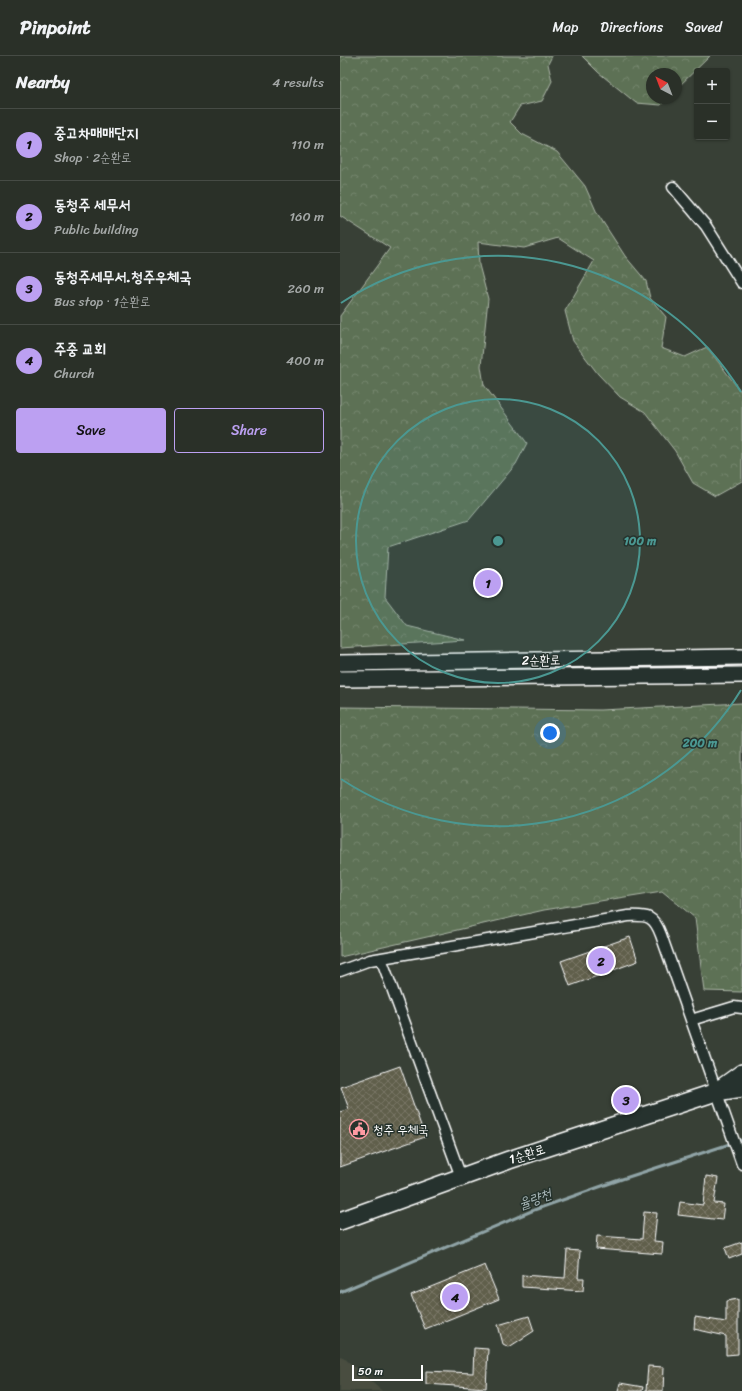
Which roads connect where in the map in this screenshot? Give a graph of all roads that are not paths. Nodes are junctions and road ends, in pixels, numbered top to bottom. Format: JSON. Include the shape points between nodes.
{"nodes":[{"id":1,"x":673,"y":187,"type":"dead end"},
{"id":2,"x":742,"y":282,"type":"edge"},
{"id":3,"x":742,"y":657,"type":"edge"},
{"id":4,"x":340,"y":663,"type":"edge"},
{"id":5,"x":742,"y":675,"type":"edge"},
{"id":6,"x":340,"y":679,"type":"edge"},
{"id":7,"x":381,"y":958,"type":"junction"},
{"id":8,"x":340,"y":971,"type":"edge"},
{"id":9,"x":742,"y":1008,"type":"edge"},
{"id":10,"x":691,"y":1020,"type":"junction"},
{"id":11,"x":742,"y":1073,"type":"edge"},
{"id":12,"x":742,"y":1088,"type":"edge"},
{"id":13,"x":716,"y":1092,"type":"junction"},
{"id":14,"x":741,"y":1162,"type":"edge"},
{"id":15,"x":461,"y":1177,"type":"junction"},
{"id":16,"x":340,"y":1221,"type":"edge"}],
"edges":[{"from":1,"to":2,"type":"street","via":[[706,226]]},
{"from":3,"to":4,"type":"street","name":"2순환로"},
{"from":5,"to":6,"type":"street","name":"2순환로"},
{"from":7,"to":8,"type":"street"},
{"from":7,"to":10,"type":"street","via":[[643,915],[656,923]]},
{"from":7,"to":15,"type":"street"},
{"from":9,"to":10,"type":"street","via":[[734,1007]]},
{"from":10,"to":13,"type":"street"},
{"from":11,"to":13,"type":"main road","name":"1순환로"},
{"from":12,"to":13,"type":"main road","name":"1순환로"},
{"from":13,"to":14,"type":"street"},
{"from":13,"to":15,"type":"main road","name":"1순환로"},
{"from":15,"to":16,"type":"main road","name":"1순환로"}]}
